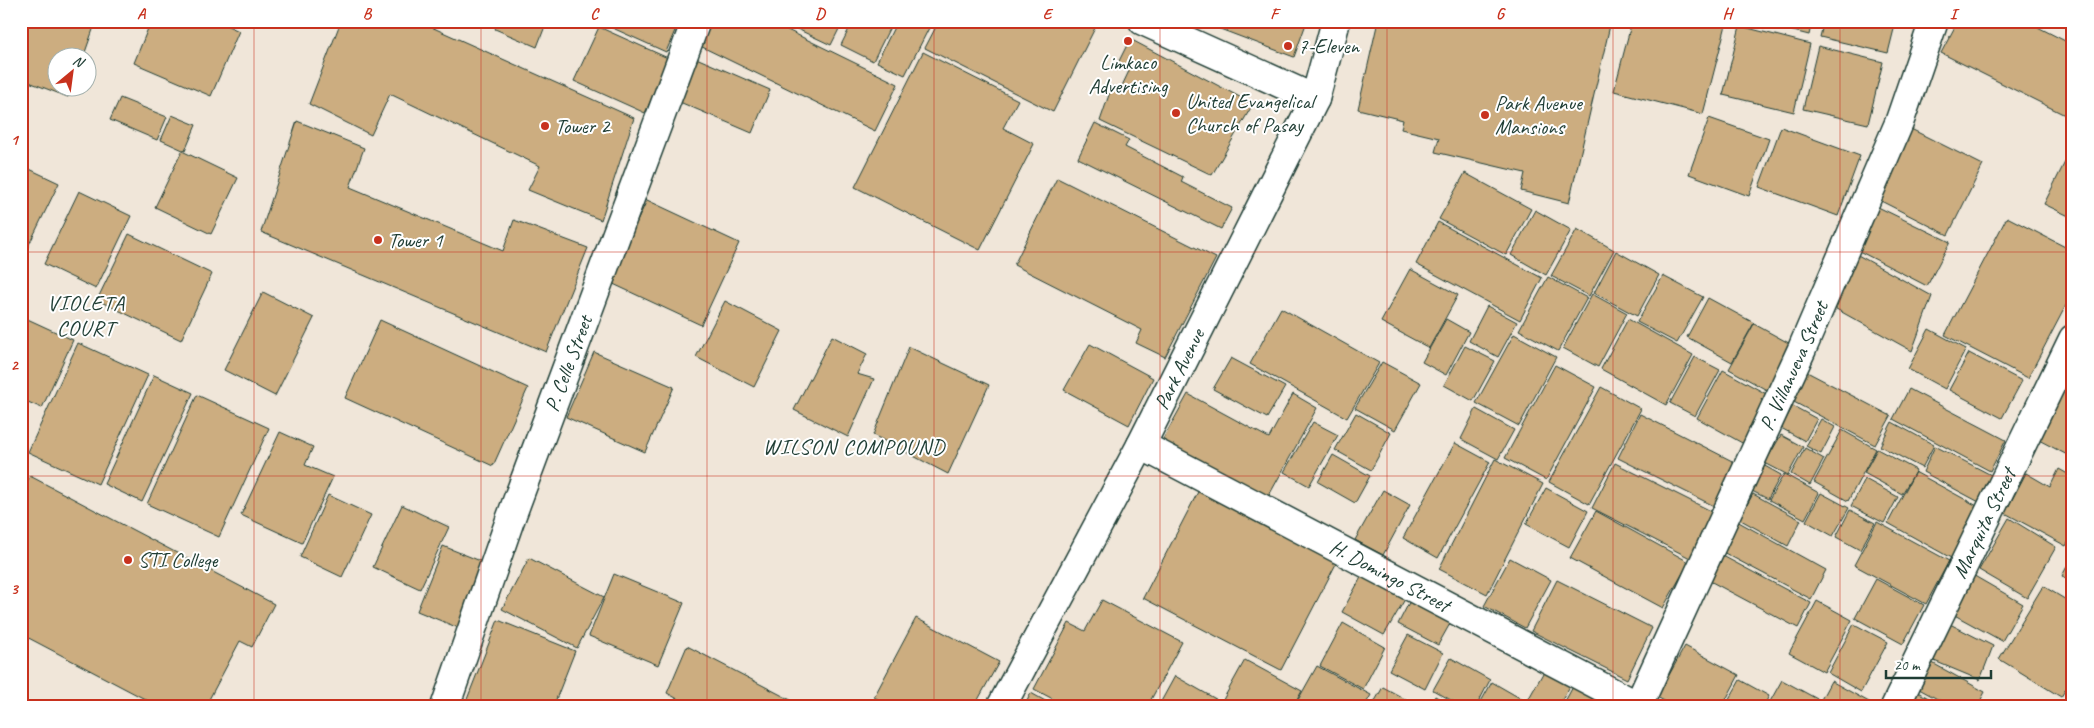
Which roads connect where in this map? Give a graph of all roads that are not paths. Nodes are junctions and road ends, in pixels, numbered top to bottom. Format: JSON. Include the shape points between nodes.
{"nodes":[{"id":1,"x":696,"y":21,"type":"edge"},
{"id":2,"x":1143,"y":21,"type":"edge"},
{"id":3,"x":1336,"y":21,"type":"edge"},
{"id":4,"x":1934,"y":21,"type":"edge"},
{"id":5,"x":1315,"y":99,"type":"junction"},
{"id":6,"x":2073,"y":339,"type":"edge"},
{"id":7,"x":1141,"y":445,"type":"junction"},
{"id":8,"x":1639,"y":706,"type":"edge"},
{"id":9,"x":445,"y":707,"type":"edge"},
{"id":10,"x":1001,"y":707,"type":"edge"},
{"id":11,"x":1895,"y":707,"type":"edge"}],
"edges":[{"from":1,"to":9,"type":"street","name":"P. Celle Street","via":[[510,520]]},
{"from":2,"to":5,"type":"street"},
{"from":3,"to":5,"type":"street","name":"Park Avenue"},
{"from":4,"to":8,"type":"street","name":"P. Villanueva Street","via":[[1899,123],[1802,349]]},
{"from":5,"to":7,"type":"street","name":"Park Avenue"},
{"from":6,"to":11,"type":"street","name":"Marquita Street"},
{"from":7,"to":8,"type":"street","name":"H. Domingo Street"},
{"from":7,"to":10,"type":"street","name":"Park Avenue"}]}
